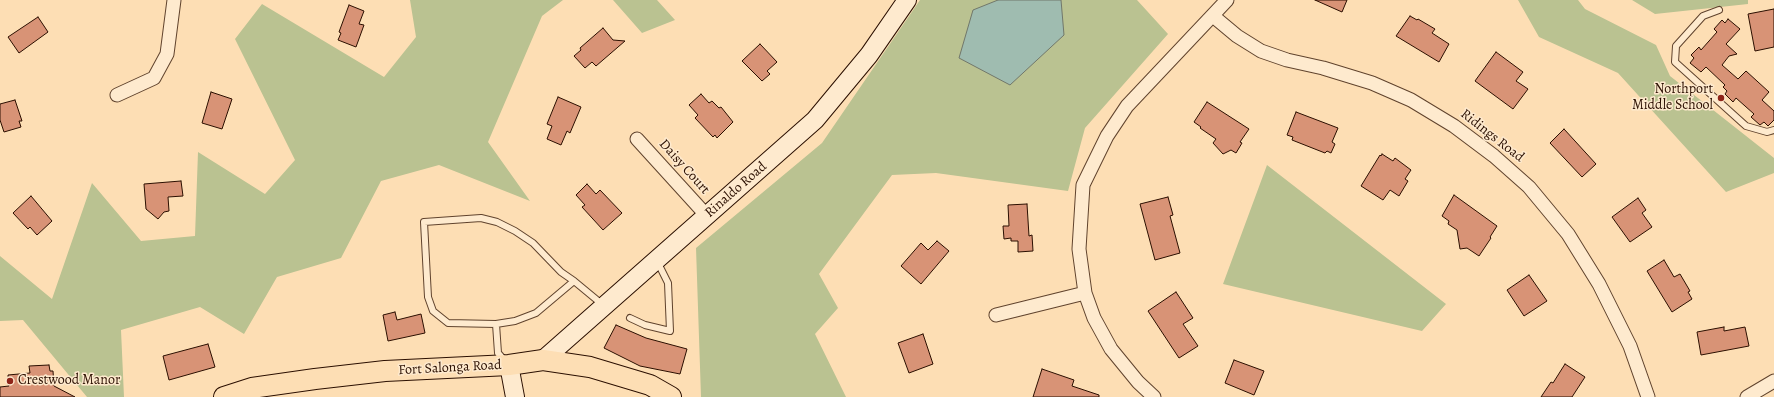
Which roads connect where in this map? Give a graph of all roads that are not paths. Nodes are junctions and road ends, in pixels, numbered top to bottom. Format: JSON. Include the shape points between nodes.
{"nodes":[{"id":1,"x":174,"y":0,"type":"edge"},
{"id":2,"x":907,"y":0,"type":"edge"},
{"id":3,"x":1227,"y":0,"type":"edge"},
{"id":4,"x":1719,"y":10,"type":"dead end"},
{"id":5,"x":1213,"y":16,"type":"junction"},
{"id":6,"x":117,"y":95,"type":"dead end"},
{"id":7,"x":1774,"y":130,"type":"edge"},
{"id":8,"x":637,"y":139,"type":"dead end"},
{"id":9,"x":707,"y":216,"type":"junction"},
{"id":10,"x":657,"y":260,"type":"junction"},
{"id":11,"x":574,"y":281,"type":"junction"},
{"id":12,"x":1085,"y":293,"type":"junction"},
{"id":13,"x":604,"y":306,"type":"junction"},
{"id":14,"x":996,"y":315,"type":"dead end"},
{"id":15,"x":630,"y":318,"type":"dead end"},
{"id":16,"x":496,"y":324,"type":"junction"},
{"id":17,"x":542,"y":360,"type":"junction"},
{"id":18,"x":509,"y":365,"type":"junction"},
{"id":19,"x":1774,"y":381,"type":"edge"},
{"id":20,"x":248,"y":393,"type":"edge"},
{"id":21,"x":224,"y":397,"type":"edge"},
{"id":22,"x":515,"y":397,"type":"edge"},
{"id":23,"x":671,"y":397,"type":"edge"},
{"id":24,"x":1154,"y":397,"type":"edge"},
{"id":25,"x":1648,"y":397,"type":"edge"},
{"id":26,"x":1747,"y":397,"type":"edge"}],
"edges":[{"from":1,"to":6,"type":"street","via":[[167,54],[154,78]]},
{"from":2,"to":9,"type":"street","name":"Rinaldo Road","via":[[868,55],[815,120]]},
{"from":3,"to":5,"type":"street"},
{"from":4,"to":7,"type":"lane","via":[[1703,16],[1676,46],[1675,62],[1746,126],[1767,132]]},
{"from":5,"to":12,"type":"street","via":[[1127,106],[1107,136],[1083,185],[1079,250]]},
{"from":5,"to":25,"type":"street","name":"Ridings Road","via":[[1237,36],[1261,51],[1372,83],[1412,100],[1454,126],[1494,156],[1529,187],[1568,234],[1599,284],[1630,346]]},
{"from":8,"to":9,"type":"street","name":"Daisy Court"},
{"from":9,"to":10,"type":"street","name":"Rinaldo Road"},
{"from":10,"to":13,"type":"street","name":"Rinaldo Road"},
{"from":10,"to":15,"type":"lane","via":[[668,283],[670,331],[645,325]]},
{"from":11,"to":13,"type":"lane"},
{"from":11,"to":16,"type":"lane","via":[[536,313],[515,321]]},
{"from":11,"to":16,"type":"lane","via":[[561,272],[533,244],[497,222],[481,218],[424,222],[428,297],[433,311],[448,323]]},
{"from":12,"to":14,"type":"street"},
{"from":12,"to":24,"type":"street","via":[[1094,318],[1111,349]]},
{"from":13,"to":17,"type":"street","name":"Rinaldo Road"},
{"from":16,"to":18,"type":"lane","via":[[498,353]]},
{"from":17,"to":18,"type":"main road","name":"Fort Salonga Road"},
{"from":17,"to":23,"type":"main road","name":"Fort Salonga Road","via":[[590,367],[650,385]]},
{"from":18,"to":20,"type":"main road","name":"Fort Salonga Road","via":[[385,371]]},
{"from":18,"to":22,"type":"street"},
{"from":19,"to":26,"type":"street"},
{"from":20,"to":21,"type":"main road","name":"Fort Salonga Road"}]}
